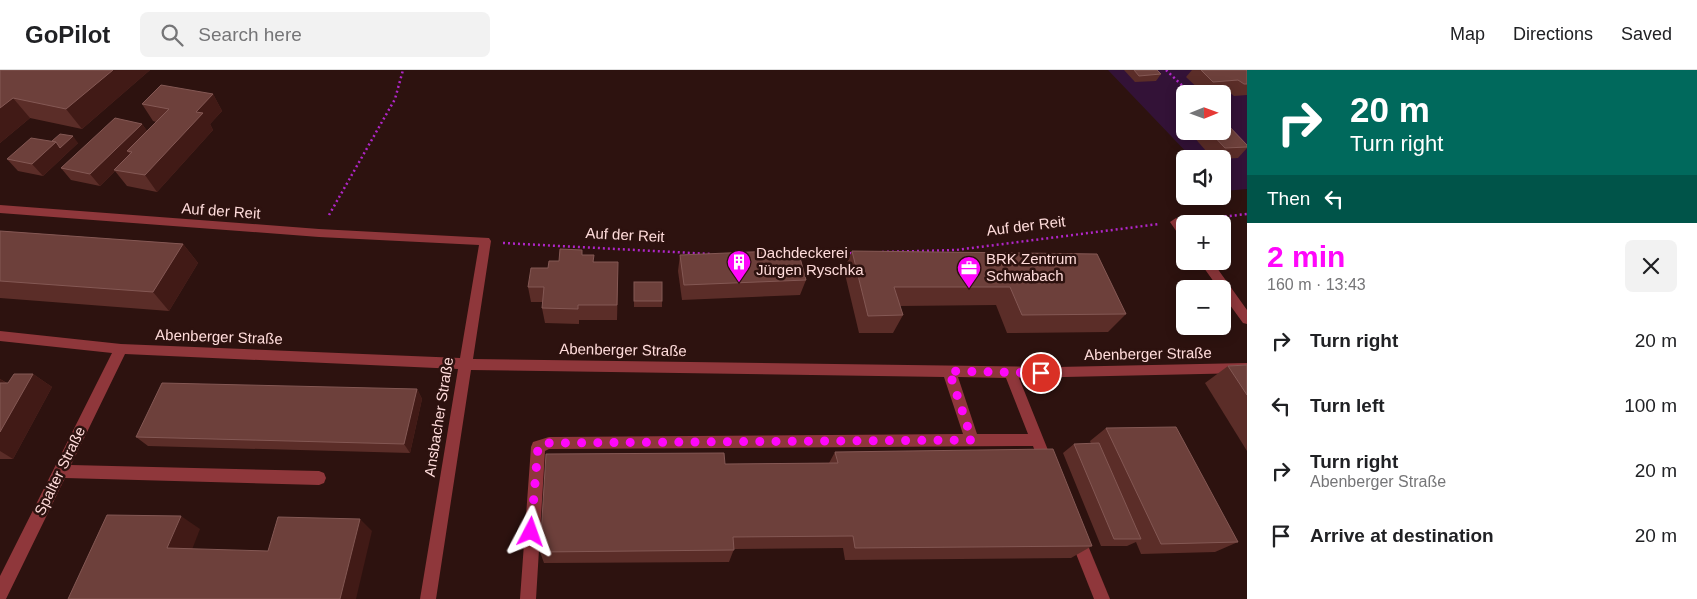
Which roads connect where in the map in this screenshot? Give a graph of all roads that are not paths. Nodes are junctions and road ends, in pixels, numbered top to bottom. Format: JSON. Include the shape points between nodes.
{"nodes":[{"id":1,"x":0,"y":209,"type":"edge"},
{"id":2,"x":485,"y":241,"type":"joint"},
{"id":3,"x":1211,"y":270,"type":"edge"},
{"id":4,"x":1247,"y":319,"type":"edge"},
{"id":5,"x":0,"y":336,"type":"edge"},
{"id":6,"x":121,"y":349,"type":"junction"},
{"id":7,"x":464,"y":364,"type":"junction"},
{"id":8,"x":1247,"y":368,"type":"edge"},
{"id":9,"x":949,"y":371,"type":"junction"},
{"id":10,"x":1010,"y":372,"type":"junction"},
{"id":11,"x":972,"y":440,"type":"junction"},
{"id":12,"x":1036,"y":440,"type":"junction"},
{"id":13,"x":60,"y":471,"type":"junction"},
{"id":14,"x":1051,"y":476,"type":"edge"},
{"id":15,"x":319,"y":478,"type":"dead end"},
{"id":16,"x":1070,"y":521,"type":"edge"},
{"id":17,"x":0,"y":593,"type":"edge"},
{"id":18,"x":428,"y":599,"type":"edge"},
{"id":19,"x":528,"y":599,"type":"edge"},
{"id":20,"x":1102,"y":599,"type":"edge"}],
"edges":[{"from":1,"to":2,"type":"street","name":"Auf der Reit","via":[[319,233]]},
{"from":2,"to":7,"type":"street","name":"Ansbacher Straße"},
{"from":3,"to":4,"type":"street"},
{"from":5,"to":6,"type":"street","name":"Abenberger Straße"},
{"from":6,"to":7,"type":"street","name":"Abenberger Straße"},
{"from":6,"to":13,"type":"street","name":"Spalter Straße"},
{"from":7,"to":9,"type":"street","name":"Abenberger Straße"},
{"from":7,"to":18,"type":"street","name":"Ansbacher Straße"},
{"from":8,"to":10,"type":"street","name":"Abenberger Straße"},
{"from":9,"to":10,"type":"street","name":"Abenberger Straße"},
{"from":9,"to":11,"type":"street"},
{"from":10,"to":12,"type":"street"},
{"from":11,"to":12,"type":"street"},
{"from":11,"to":19,"type":"street","via":[[549,443],[538,447]]},
{"from":12,"to":14,"type":"street"},
{"from":13,"to":15,"type":"street"},
{"from":13,"to":17,"type":"street","name":"Spalter Straße"},
{"from":16,"to":20,"type":"street"}]}
